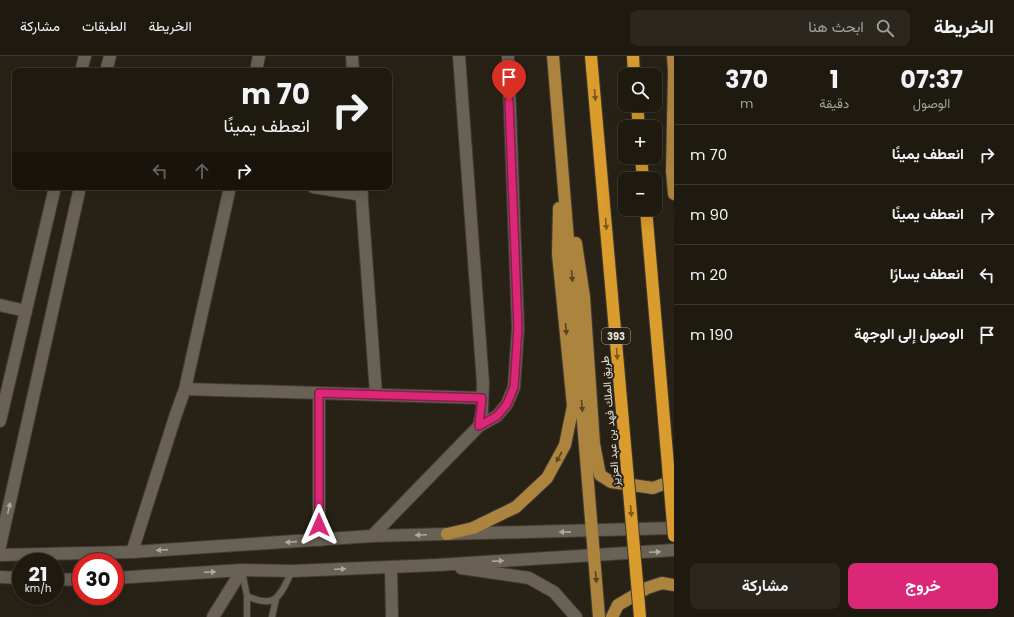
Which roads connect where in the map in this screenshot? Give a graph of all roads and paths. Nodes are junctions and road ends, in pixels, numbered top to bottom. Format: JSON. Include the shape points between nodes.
{"nodes":[{"id":1,"x":85,"y":56,"type":"edge"},
{"id":2,"x":110,"y":56,"type":"edge"},
{"id":3,"x":259,"y":56,"type":"edge"},
{"id":4,"x":352,"y":56,"type":"edge"},
{"id":5,"x":459,"y":56,"type":"edge"},
{"id":6,"x":508,"y":56,"type":"edge"},
{"id":7,"x":553,"y":56,"type":"edge"},
{"id":8,"x":591,"y":56,"type":"edge"},
{"id":9,"x":632,"y":56,"type":"edge"},
{"id":10,"x":673,"y":56,"type":"edge"},
{"id":11,"x":82,"y":68,"type":"edge"},
{"id":12,"x":107,"y":68,"type":"edge"},
{"id":13,"x":257,"y":68,"type":"edge"},
{"id":14,"x":353,"y":68,"type":"edge"},
{"id":15,"x":633,"y":68,"type":"edge"},
{"id":16,"x":674,"y":71,"type":"edge"},
{"id":17,"x":560,"y":137,"type":"junction"},
{"id":18,"x":54,"y":190,"type":"edge"},
{"id":19,"x":79,"y":190,"type":"edge"},
{"id":20,"x":229,"y":190,"type":"edge"},
{"id":21,"x":349,"y":190,"type":"edge"},
{"id":22,"x":361,"y":191,"type":"edge"},
{"id":23,"x":674,"y":194,"type":"edge"},
{"id":24,"x":647,"y":216,"type":"edge"},
{"id":25,"x":0,"y":305,"type":"edge"},
{"id":26,"x":26,"y":311,"type":"junction"},
{"id":27,"x":185,"y":390,"type":"junction"},
{"id":28,"x":319,"y":393,"type":"junction"},
{"id":29,"x":376,"y":394,"type":"junction"},
{"id":30,"x":482,"y":398,"type":"junction"},
{"id":31,"x":0,"y":421,"type":"edge"},
{"id":32,"x":479,"y":426,"type":"junction"},
{"id":33,"x":674,"y":480,"type":"edge"},
{"id":34,"x":674,"y":528,"type":"edge"},
{"id":35,"x":593,"y":531,"type":"junction"},
{"id":36,"x":447,"y":534,"type":"junction"},
{"id":37,"x":372,"y":536,"type":"junction"},
{"id":38,"x":674,"y":536,"type":"edge"},
{"id":39,"x":319,"y":540,"type":"junction"},
{"id":40,"x":0,"y":546,"type":"edge"},
{"id":41,"x":674,"y":550,"type":"edge"},
{"id":42,"x":132,"y":552,"type":"junction"},
{"id":43,"x":0,"y":555,"type":"edge"},
{"id":44,"x":594,"y":555,"type":"junction"},
{"id":45,"x":436,"y":565,"type":"junction"},
{"id":46,"x":391,"y":567,"type":"junction"},
{"id":47,"x":242,"y":570,"type":"junction"},
{"id":48,"x":292,"y":571,"type":"junction"},
{"id":49,"x":0,"y":577,"type":"edge"},
{"id":50,"x":124,"y":577,"type":"edge"},
{"id":51,"x":12,"y":578,"type":"edge"},
{"id":52,"x":674,"y":585,"type":"edge"},
{"id":53,"x":247,"y":596,"type":"junction"},
{"id":54,"x":276,"y":599,"type":"junction"},
{"id":55,"x":212,"y":617,"type":"edge"},
{"id":56,"x":247,"y":617,"type":"edge"},
{"id":57,"x":272,"y":617,"type":"edge"},
{"id":58,"x":392,"y":617,"type":"edge"},
{"id":59,"x":576,"y":617,"type":"edge"},
{"id":60,"x":599,"y":617,"type":"edge"},
{"id":61,"x":612,"y":617,"type":"edge"},
{"id":62,"x":640,"y":617,"type":"edge"}],
"edges":[{"from":1,"to":11,"type":"street"},
{"from":2,"to":12,"type":"street"},
{"from":3,"to":13,"type":"street"},
{"from":4,"to":14,"type":"street"},
{"from":5,"to":30,"type":"street","via":[[483,383]]},
{"from":6,"to":32,"type":"street","via":[[518,328],[514,387],[507,404],[497,416]]},
{"from":7,"to":17,"type":"main road"},
{"from":8,"to":62,"type":"highway","name":"طريق الملك فهد بن عبد العزيز","number":"393","one_way":true,"bridge":true},
{"from":9,"to":15,"type":"highway"},
{"from":10,"to":16,"type":"main road"},
{"from":16,"to":23,"type":"main road"},
{"from":17,"to":33,"type":"main road","via":[[584,297],[594,444],[600,475],[611,482],[652,488]]},
{"from":17,"to":35,"type":"main road","one_way":true},
{"from":17,"to":36,"type":"main road","one_way":true,"via":[[558,254],[573,406],[565,445],[547,478],[516,506],[473,528]]},
{"from":18,"to":26,"type":"street"},
{"from":40,"to":19,"type":"street","one_way":true},
{"from":20,"to":27,"type":"street"},
{"from":21,"to":22,"type":"street"},
{"from":22,"to":29,"type":"street"},
{"from":24,"to":38,"type":"highway","bridge":true},
{"from":25,"to":26,"type":"street"},
{"from":26,"to":31,"type":"street"},
{"from":27,"to":28,"type":"street"},
{"from":27,"to":42,"type":"street"},
{"from":28,"to":29,"type":"street"},
{"from":28,"to":39,"type":"street"},
{"from":29,"to":30,"type":"street"},
{"from":30,"to":32,"type":"street"},
{"from":32,"to":37,"type":"street"},
{"from":34,"to":35,"type":"street"},
{"from":35,"to":36,"type":"street","one_way":true},
{"from":35,"to":44,"type":"main road"},
{"from":36,"to":37,"type":"street","one_way":true},
{"from":37,"to":39,"type":"street"},
{"from":39,"to":42,"type":"street","one_way":true},
{"from":44,"to":41,"type":"street","one_way":true},
{"from":42,"to":43,"type":"street"},
{"from":45,"to":44,"type":"street","one_way":true},
{"from":44,"to":60,"type":"main road","one_way":true},
{"from":45,"to":46,"type":"street"},
{"from":45,"to":59,"type":"street","via":[[529,578],[554,592]]},
{"from":48,"to":46,"type":"street","one_way":true},
{"from":46,"to":58,"type":"street"},
{"from":47,"to":48,"type":"street"},
{"from":50,"to":47,"type":"street","one_way":true},
{"from":47,"to":53,"type":"lane"},
{"from":47,"to":55,"type":"street"},
{"from":48,"to":54,"type":"lane"},
{"from":49,"to":51,"type":"street"},
{"from":52,"to":61,"type":"main road","via":[[662,583],[647,588],[618,605]]},
{"from":53,"to":54,"type":"lane","via":[[263,602]]},
{"from":53,"to":56,"type":"lane"},
{"from":54,"to":57,"type":"lane"}]}
